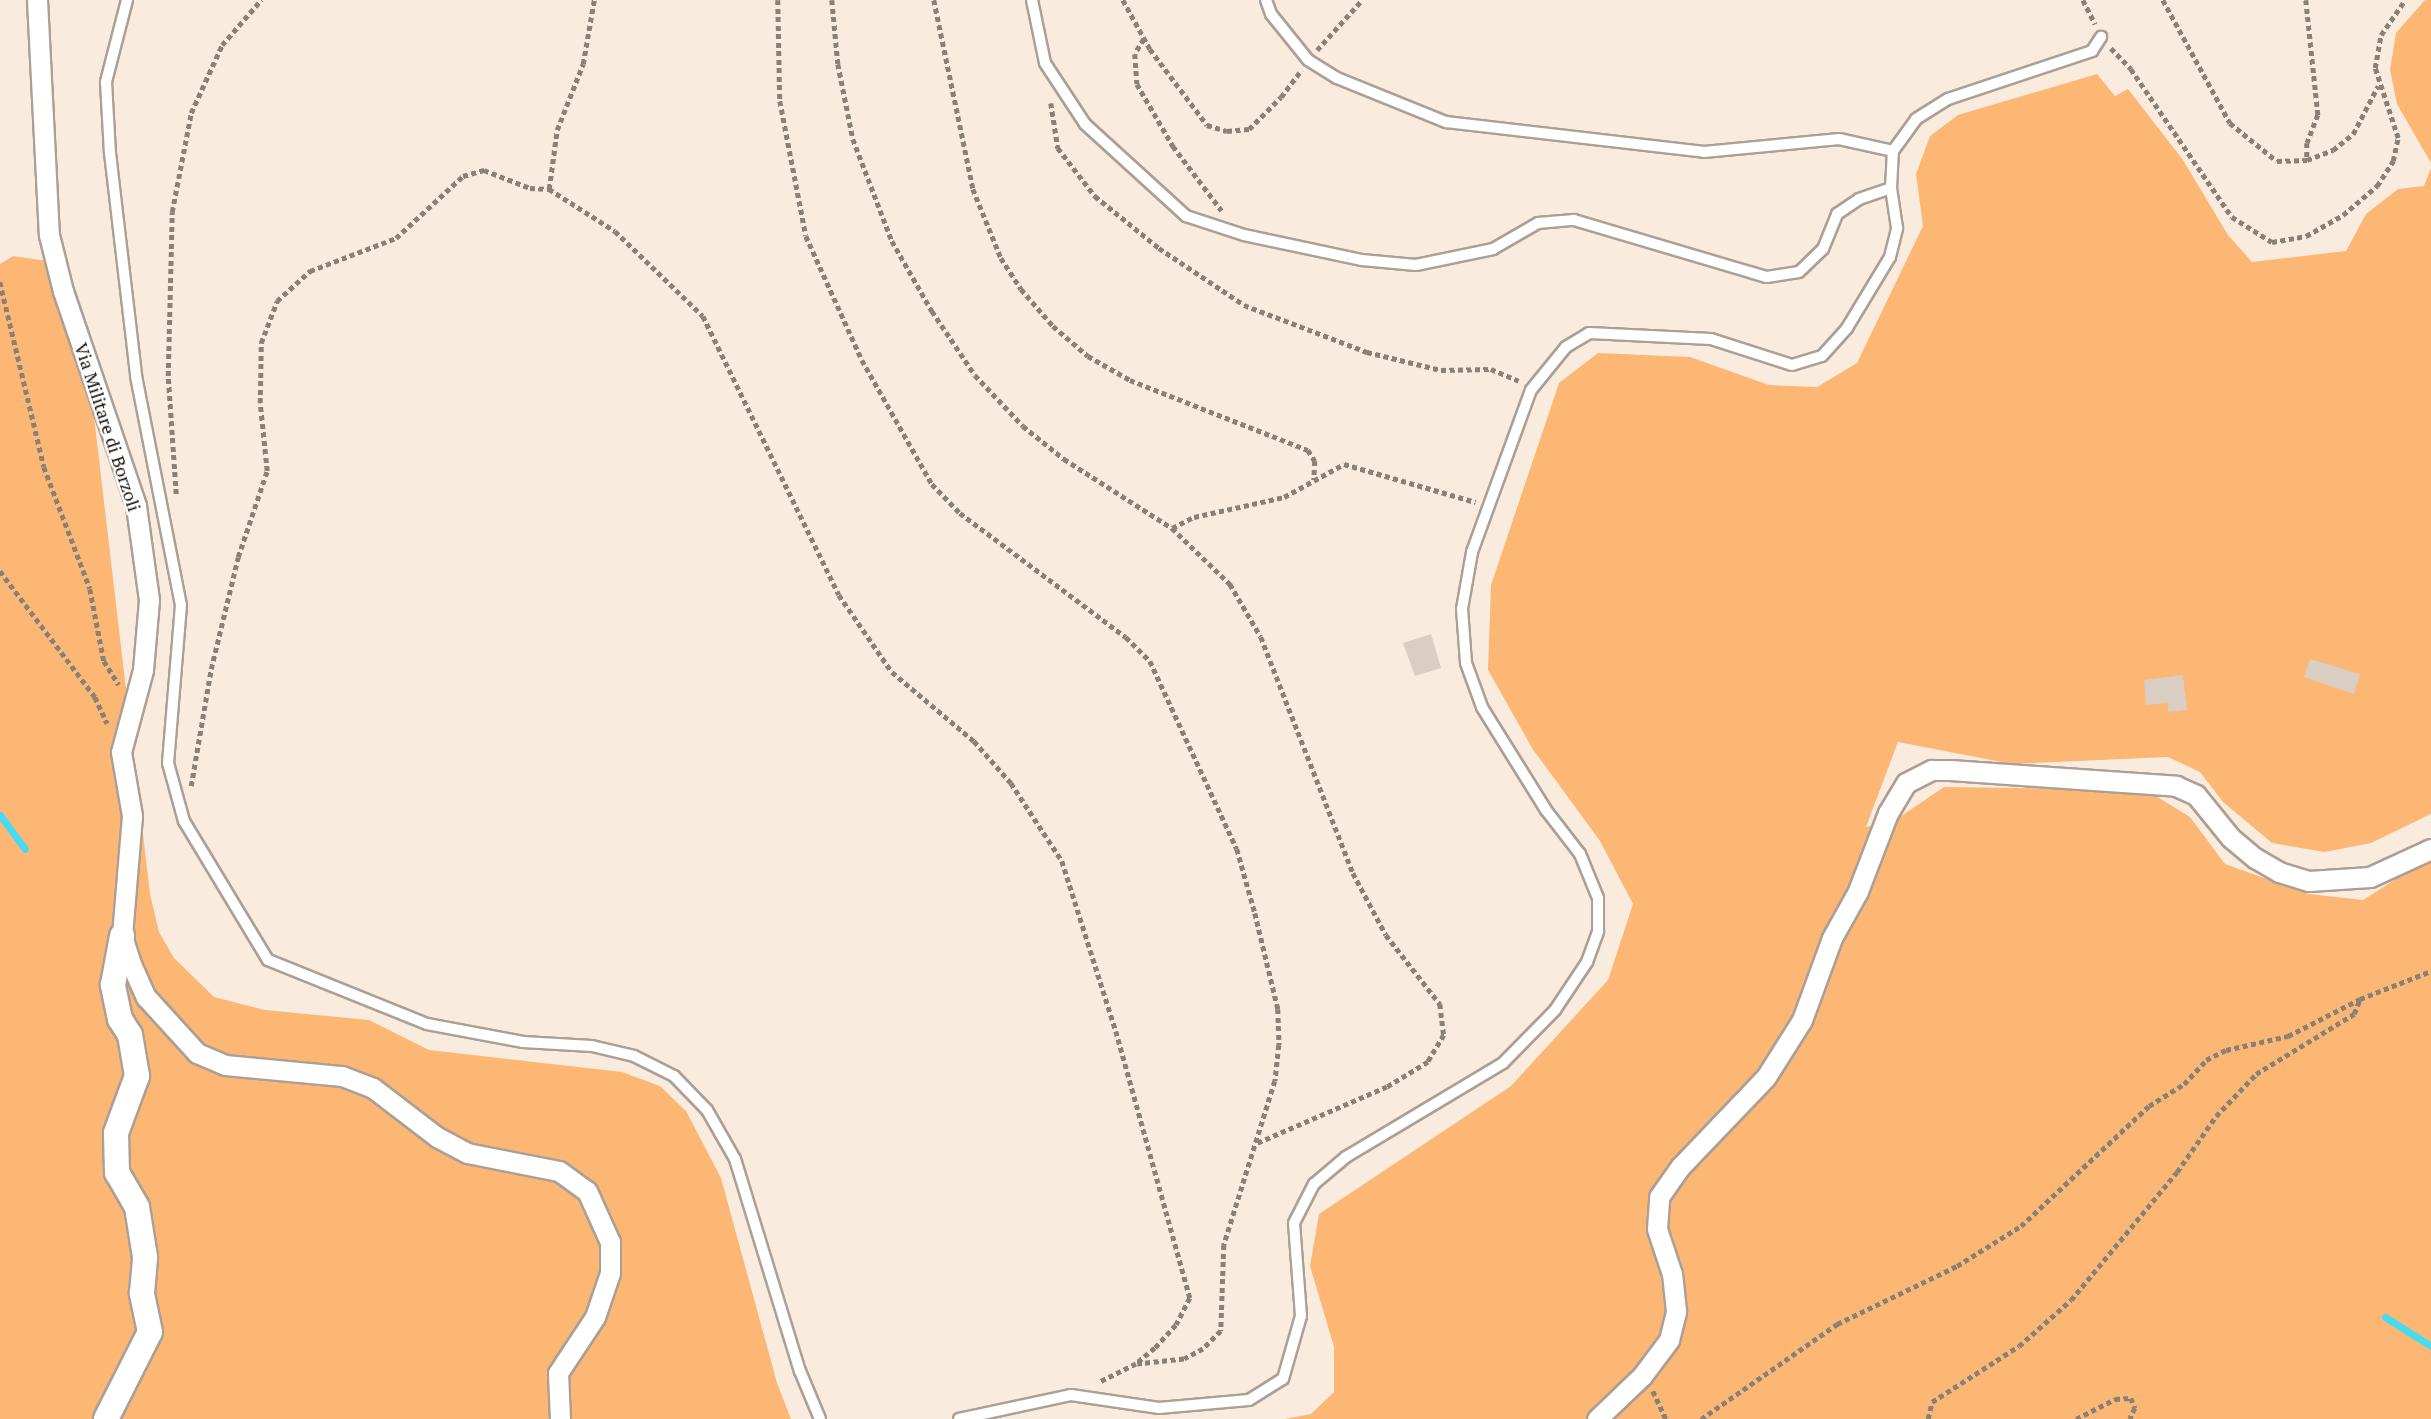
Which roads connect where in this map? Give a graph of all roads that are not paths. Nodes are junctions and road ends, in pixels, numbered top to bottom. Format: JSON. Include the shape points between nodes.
{"nodes":[{"id":1,"x":37,"y":0,"type":"edge"},
{"id":2,"x":127,"y":0,"type":"edge"},
{"id":3,"x":1032,"y":0,"type":"edge"},
{"id":4,"x":1266,"y":0,"type":"edge"},
{"id":5,"x":2101,"y":37,"type":"road end"},
{"id":6,"x":1893,"y":151,"type":"junction"},
{"id":7,"x":1891,"y":188,"type":"junction"},
{"id":8,"x":2431,"y":849,"type":"edge"},
{"id":9,"x":122,"y":936,"type":"junction"},
{"id":10,"x":106,"y":1419,"type":"edge"},
{"id":11,"x":560,"y":1419,"type":"edge"},
{"id":12,"x":820,"y":1419,"type":"edge"},
{"id":13,"x":959,"y":1419,"type":"edge"},
{"id":14,"x":1597,"y":1419,"type":"edge"}],
"edges":[{"from":1,"to":9,"type":"street","name":"Via Militare di Borzoli","via":[[49,235],[63,292],[136,506],[149,600],[143,670],[121,752],[132,816]]},
{"from":2,"to":12,"type":"lane","via":[[106,82],[110,153],[136,376],[181,605],[168,763],[184,821],[268,960],[427,1024],[523,1042],[592,1046],[634,1056],[674,1076],[707,1110],[734,1159],[800,1371]]},
{"from":3,"to":7,"type":"lane","via":[[1045,63],[1086,124],[1186,216],[1244,235],[1362,260],[1416,265],[1493,249],[1538,223],[1574,220],[1767,277],[1799,272],[1823,249],[1837,215],[1860,199]]},
{"from":4,"to":6,"type":"lane","via":[[1271,15],[1308,60],[1337,78],[1446,122],[1704,152],[1839,139]]},
{"from":5,"to":6,"type":"lane","via":[[2092,51],[2064,63],[1948,99],[1916,119]]},
{"from":6,"to":7,"type":"lane"},
{"from":7,"to":13,"type":"lane","via":[[1897,228],[1889,257],[1847,328],[1822,356],[1792,365],[1711,339],[1589,333],[1566,347],[1531,390],[1472,552],[1462,609],[1466,663],[1482,708],[1546,810],[1580,854],[1598,898],[1598,931],[1587,962],[1555,1010],[1503,1063],[1346,1157],[1314,1184],[1294,1223],[1301,1317],[1283,1379],[1249,1400],[1159,1408],[1071,1395]]},
{"from":8,"to":14,"type":"street","via":[[2370,877],[2309,881],[2279,873],[2255,859],[2196,795],[2176,786],[1950,769],[1932,770],[1906,783],[1832,938],[1802,1020],[1766,1077],[1681,1166],[1659,1197],[1657,1229],[1672,1274],[1676,1311],[1669,1340],[1642,1376]]},
{"from":9,"to":10,"type":"street","via":[[113,985],[137,1076],[116,1133],[117,1173],[137,1207],[145,1256],[142,1293],[150,1332]]},
{"from":9,"to":11,"type":"street","via":[[146,997],[197,1054],[225,1065],[342,1076],[373,1088],[437,1138],[467,1153],[559,1171],[587,1191],[610,1242],[610,1273],[595,1317],[558,1373]]}]}
